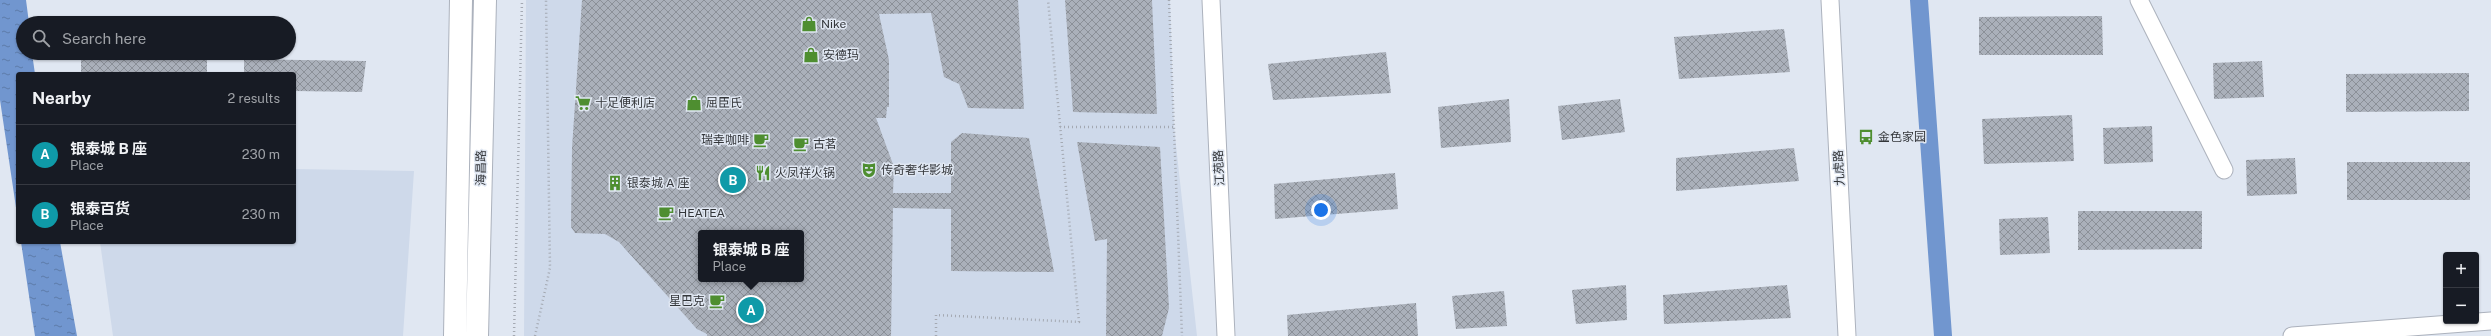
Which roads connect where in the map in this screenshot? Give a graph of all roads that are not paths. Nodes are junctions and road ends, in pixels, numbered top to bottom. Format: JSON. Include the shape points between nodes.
{"nodes":[{"id":1,"x":461,"y":0,"type":"edge"},
{"id":2,"x":485,"y":0,"type":"edge"},
{"id":3,"x":1211,"y":0,"type":"edge"},
{"id":4,"x":1830,"y":0,"type":"edge"},
{"id":5,"x":2139,"y":0,"type":"edge"},
{"id":6,"x":2224,"y":170,"type":"dead end"},
{"id":7,"x":2491,"y":321,"type":"edge"},
{"id":8,"x":455,"y":336,"type":"edge"},
{"id":9,"x":477,"y":336,"type":"edge"},
{"id":10,"x":1226,"y":336,"type":"edge"},
{"id":11,"x":1847,"y":336,"type":"edge"},
{"id":12,"x":2292,"y":336,"type":"edge"}],
"edges":[{"from":1,"to":8,"type":"main road","name":"海昌路"},
{"from":2,"to":9,"type":"main road","name":"海昌路"},
{"from":3,"to":10,"type":"street","name":"江苑路"},
{"from":4,"to":11,"type":"street","name":"九虎路"},
{"from":5,"to":6,"type":"street"},
{"from":7,"to":12,"type":"street"}]}
